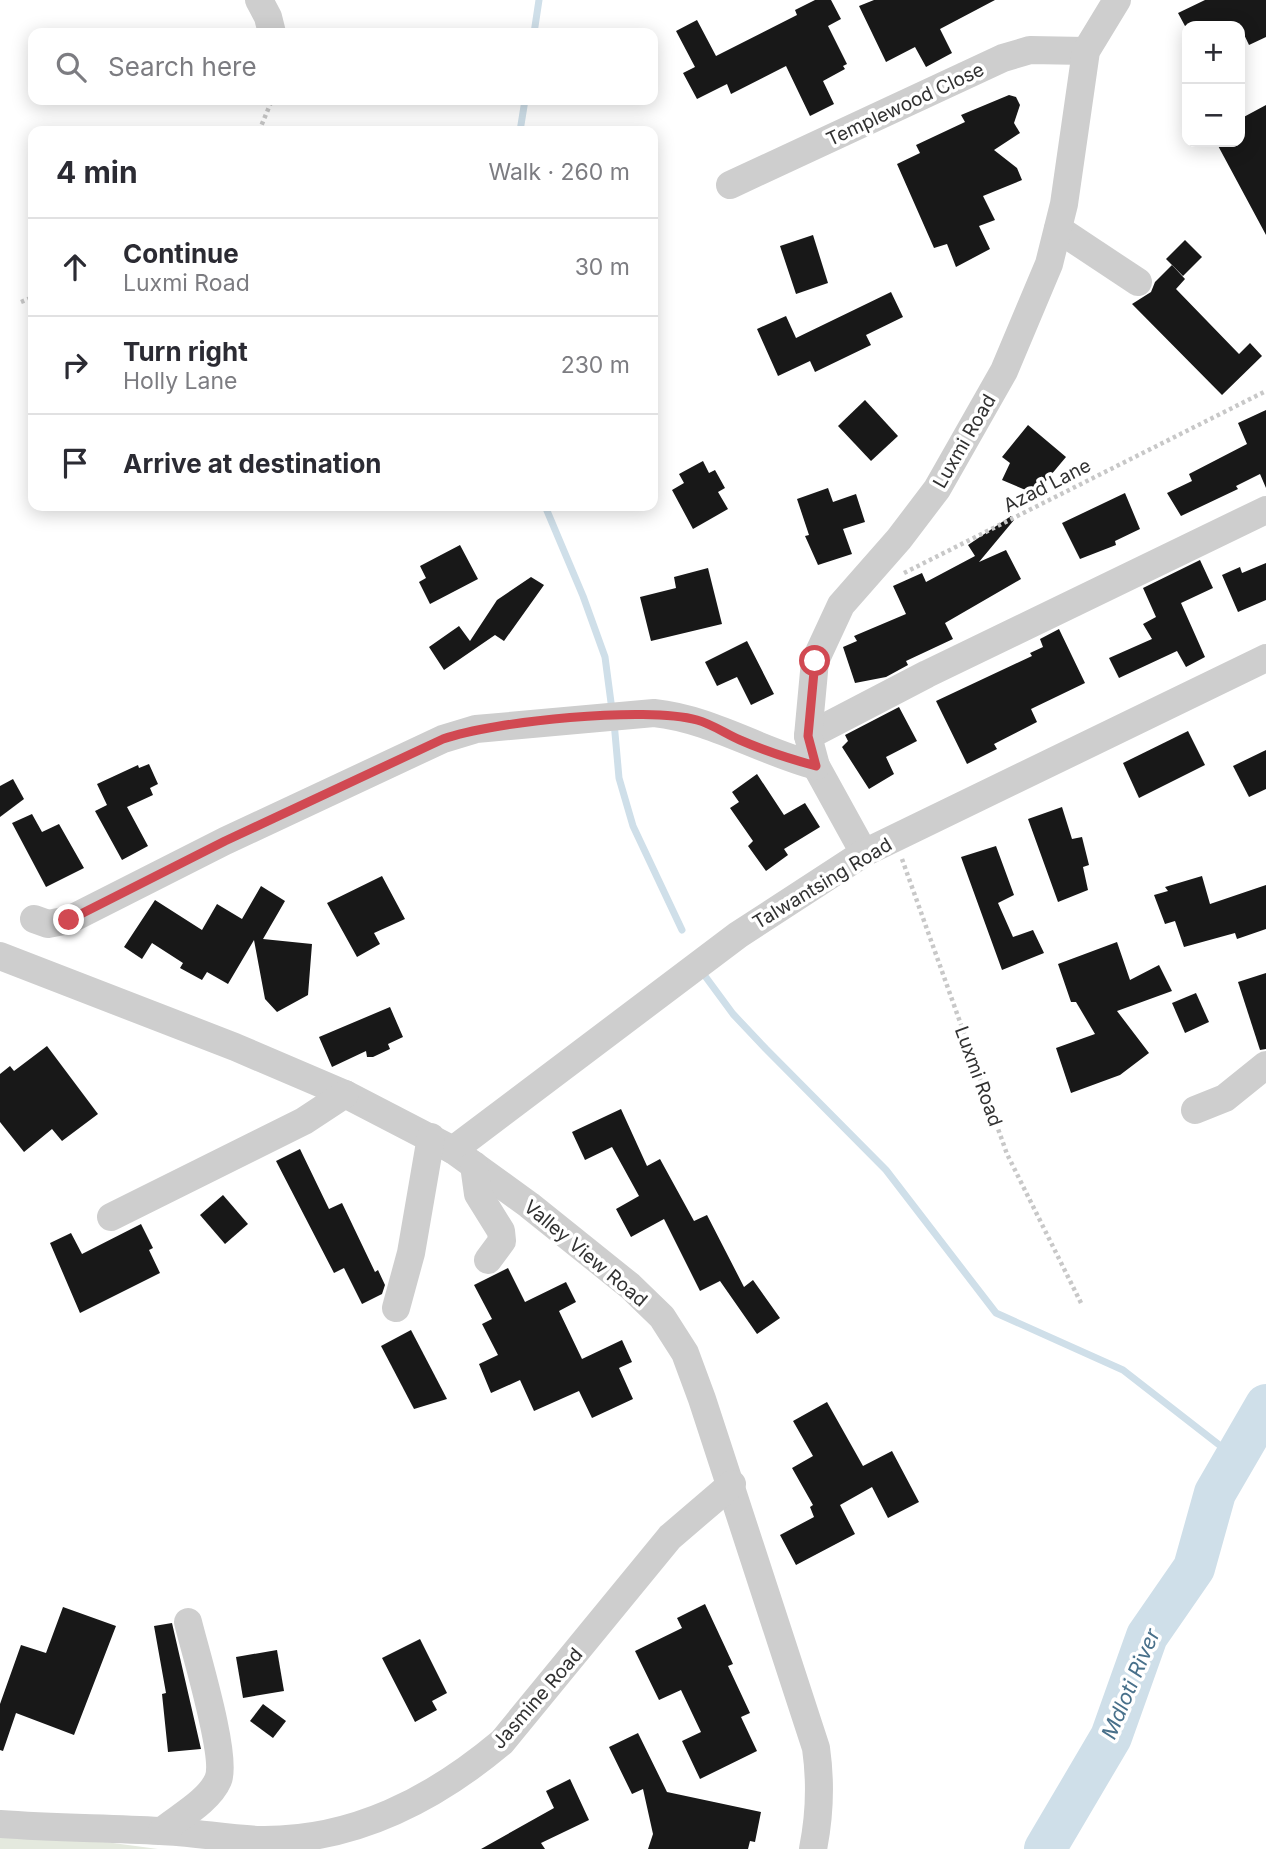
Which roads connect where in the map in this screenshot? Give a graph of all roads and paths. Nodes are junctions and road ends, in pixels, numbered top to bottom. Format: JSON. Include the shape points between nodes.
{"nodes":[{"id":1,"x":259,"y":0,"type":"edge"},
{"id":2,"x":1117,"y":0,"type":"edge"},
{"id":3,"x":271,"y":28,"type":"edge"},
{"id":4,"x":1086,"y":51,"type":"junction"},
{"id":5,"x":270,"y":105,"type":"edge"},
{"id":6,"x":261,"y":126,"type":"edge"},
{"id":7,"x":730,"y":185,"type":"dead end"},
{"id":8,"x":1058,"y":229,"type":"junction"},
{"id":9,"x":1138,"y":282,"type":"dead end"},
{"id":10,"x":28,"y":300,"type":"edge"},
{"id":11,"x":21,"y":303,"type":"dead end"},
{"id":12,"x":1266,"y":391,"type":"edge"},
{"id":13,"x":1266,"y":510,"type":"edge"},
{"id":14,"x":900,"y":575,"type":"dead end"},
{"id":15,"x":1266,"y":658,"type":"edge"},
{"id":16,"x":808,"y":736,"type":"junction"},
{"id":17,"x":816,"y":766,"type":"junction"},
{"id":18,"x":895,"y":839,"type":"junction"},
{"id":19,"x":864,"y":853,"type":"junction"},
{"id":20,"x":34,"y":919,"type":"dead end"},
{"id":21,"x":0,"y":956,"type":"edge"},
{"id":22,"x":1266,"y":1065,"type":"edge"},
{"id":23,"x":345,"y":1094,"type":"junction"},
{"id":24,"x":1195,"y":1110,"type":"dead end"},
{"id":25,"x":453,"y":1151,"type":"junction"},
{"id":26,"x":111,"y":1217,"type":"dead end"},
{"id":27,"x":488,"y":1260,"type":"dead end"},
{"id":28,"x":1082,"y":1305,"type":"dead end"},
{"id":29,"x":396,"y":1308,"type":"dead end"},
{"id":30,"x":732,"y":1484,"type":"junction"},
{"id":31,"x":188,"y":1622,"type":"dead end"},
{"id":32,"x":0,"y":1824,"type":"edge"},
{"id":33,"x":162,"y":1831,"type":"junction"},
{"id":34,"x":813,"y":1849,"type":"edge"}],
"edges":[{"from":1,"to":3,"type":"street"},
{"from":2,"to":4,"type":"street","name":"Luxmi Road"},
{"from":4,"to":7,"type":"street","name":"Templewood Close","via":[[1030,50],[1003,58]]},
{"from":4,"to":8,"type":"street","name":"Luxmi Road"},
{"from":5,"to":6,"type":"path"},
{"from":8,"to":9,"type":"street"},
{"from":8,"to":16,"type":"street","name":"Luxmi Road","via":[[1049,264],[1004,371],[969,437],[929,499],[841,605],[824,638],[815,661]]},
{"from":10,"to":11,"type":"path"},
{"from":12,"to":14,"type":"path","name":"Azad Lane"},
{"from":13,"to":16,"type":"street"},
{"from":15,"to":18,"type":"street","name":"Talwantsing Road"},
{"from":16,"to":17,"type":"street","name":"Luxmi Road"},
{"from":17,"to":19,"type":"street","name":"Luxmi Road"},
{"from":17,"to":20,"type":"street","via":[[779,756],[701,721],[654,713],[476,729],[451,736],[225,841],[69,920],[48,923]]},
{"from":18,"to":19,"type":"street","name":"Talwantsing Road"},
{"from":18,"to":28,"type":"path","name":"Luxmi Road","via":[[1007,1154]]},
{"from":19,"to":25,"type":"street","name":"Talwantsing Road","via":[[738,935]]},
{"from":21,"to":23,"type":"street","name":"Valley View Road"},
{"from":22,"to":24,"type":"street","via":[[1225,1098]]},
{"from":23,"to":25,"type":"street","name":"Valley View Road"},
{"from":23,"to":26,"type":"street","via":[[304,1121]]},
{"from":25,"to":27,"type":"street","via":[[501,1231],[502,1241]]},
{"from":25,"to":29,"type":"street","via":[[411,1253]]},
{"from":25,"to":30,"type":"street","name":"Valley View Road","via":[[630,1286],[662,1317],[685,1353]]},
{"from":30,"to":33,"type":"street","name":"Jasmine Road","via":[[670,1537],[502,1742],[439,1790],[379,1819],[331,1833],[260,1840]]},
{"from":30,"to":34,"type":"street","name":"Valley View Road","via":[[816,1748],[820,1804]]},
{"from":31,"to":33,"type":"street","via":[[220,1772],[213,1789]]},
{"from":32,"to":33,"type":"street","name":"Jasmine Road"}]}
